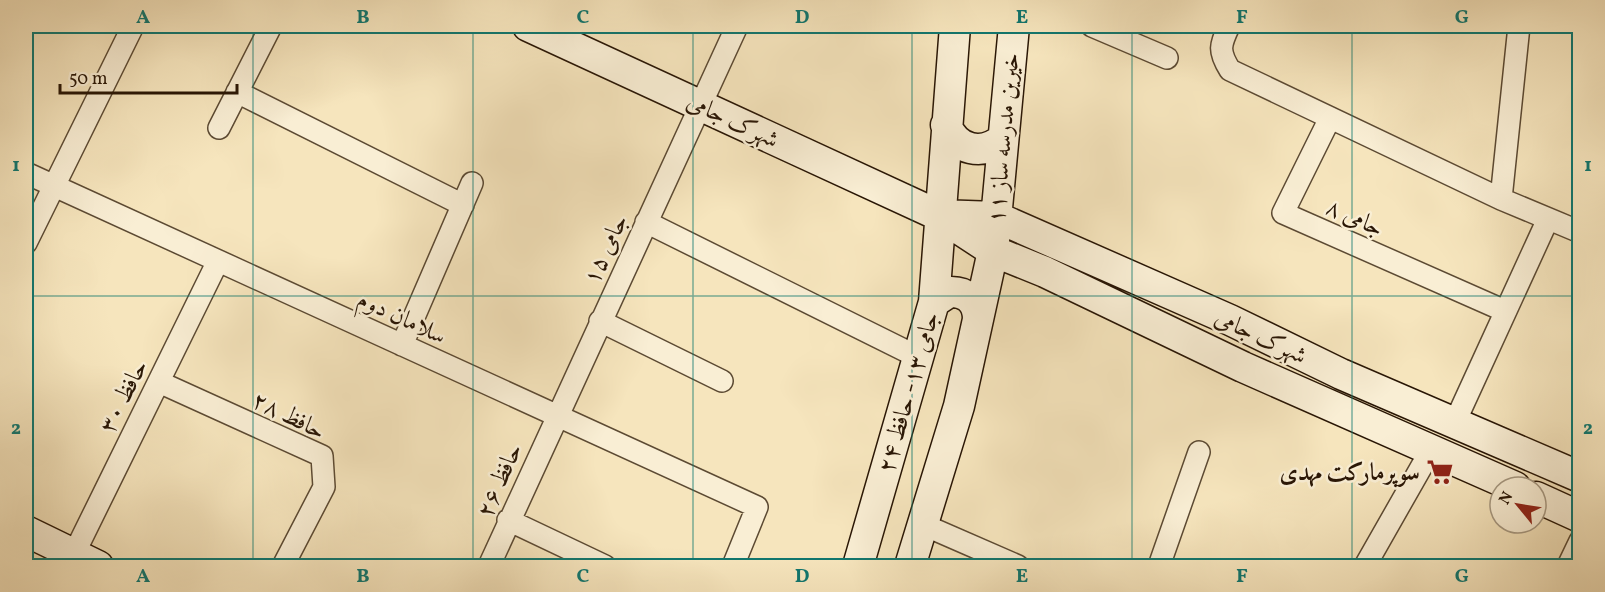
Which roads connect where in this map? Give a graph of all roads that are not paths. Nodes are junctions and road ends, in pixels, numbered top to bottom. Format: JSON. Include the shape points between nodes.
{"nodes":[{"id":1,"x":133,"y":26,"type":"edge"},
{"id":2,"x":271,"y":26,"type":"edge"},
{"id":3,"x":528,"y":26,"type":"edge"},
{"id":4,"x":737,"y":26,"type":"edge"},
{"id":5,"x":955,"y":26,"type":"edge"},
{"id":6,"x":1014,"y":26,"type":"edge"},
{"id":7,"x":1092,"y":26,"type":"edge"},
{"id":8,"x":1229,"y":26,"type":"edge"},
{"id":9,"x":1519,"y":26,"type":"edge"},
{"id":10,"x":1167,"y":58,"type":"dead end"},
{"id":11,"x":237,"y":92,"type":"junction"},
{"id":12,"x":699,"y":104,"type":"junction"},
{"id":13,"x":1330,"y":118,"type":"junction"},
{"id":14,"x":946,"y":125,"type":"junction"},
{"id":15,"x":219,"y":128,"type":"dead end"},
{"id":16,"x":1003,"y":139,"type":"junction"},
{"id":17,"x":26,"y":173,"type":"edge"},
{"id":18,"x":472,"y":183,"type":"dead end"},
{"id":19,"x":54,"y":186,"type":"junction"},
{"id":20,"x":1501,"y":199,"type":"junction"},
{"id":21,"x":463,"y":205,"type":"junction"},
{"id":22,"x":938,"y":215,"type":"junction"},
{"id":23,"x":996,"y":217,"type":"junction"},
{"id":24,"x":1548,"y":219,"type":"junction"},
{"id":25,"x":646,"y":222,"type":"junction"},
{"id":26,"x":1580,"y":232,"type":"edge"},
{"id":27,"x":26,"y":243,"type":"edge"},
{"id":28,"x":993,"y":251,"type":"junction"},
{"id":29,"x":218,"y":261,"type":"junction"},
{"id":30,"x":934,"y":302,"type":"junction"},
{"id":31,"x":1505,"y":311,"type":"junction"},
{"id":32,"x":978,"y":319,"type":"junction"},
{"id":33,"x":600,"y":321,"type":"junction"},
{"id":34,"x":402,"y":345,"type":"junction"},
{"id":35,"x":918,"y":357,"type":"junction"},
{"id":36,"x":722,"y":381,"type":"dead end"},
{"id":37,"x":159,"y":382,"type":"junction"},
{"id":38,"x":557,"y":416,"type":"junction"},
{"id":39,"x":1455,"y":422,"type":"junction"},
{"id":40,"x":1431,"y":450,"type":"junction"},
{"id":41,"x":1199,"y":452,"type":"dead end"},
{"id":42,"x":1488,"y":475,"type":"edge"},
{"id":43,"x":1580,"y":477,"type":"edge"},
{"id":44,"x":1548,"y":502,"type":"edge"},
{"id":45,"x":1580,"y":517,"type":"edge"},
{"id":46,"x":508,"y":520,"type":"junction"},
{"id":47,"x":924,"y":525,"type":"junction"},
{"id":48,"x":26,"y":531,"type":"edge"},
{"id":49,"x":1580,"y":540,"type":"edge"},
{"id":50,"x":80,"y":562,"type":"edge"},
{"id":51,"x":282,"y":567,"type":"edge"},
{"id":52,"x":489,"y":567,"type":"edge"},
{"id":53,"x":605,"y":567,"type":"edge"},
{"id":54,"x":734,"y":567,"type":"edge"},
{"id":55,"x":858,"y":567,"type":"edge"},
{"id":56,"x":910,"y":567,"type":"edge"},
{"id":57,"x":1018,"y":567,"type":"edge"},
{"id":58,"x":1159,"y":567,"type":"edge"},
{"id":59,"x":1365,"y":567,"type":"edge"},
{"id":60,"x":1568,"y":567,"type":"edge"}],
"edges":[{"from":1,"to":19,"type":"street"},
{"from":2,"to":11,"type":"street"},
{"from":3,"to":12,"type":"street","name":"شهرک جامی"},
{"from":4,"to":12,"type":"street","name":"۱۵ جامی"},
{"from":5,"to":14,"type":"street","name":"جامی ۱۳- حافظ ۲۴"},
{"from":6,"to":16,"type":"street","name":"۱۱ خیرین مدرسه ساز"},
{"from":7,"to":10,"type":"street"},
{"from":8,"to":13,"type":"street","via":[[1221,56],[1230,70]]},
{"from":9,"to":20,"type":"street"},
{"from":11,"to":15,"type":"street"},
{"from":11,"to":21,"type":"street"},
{"from":12,"to":22,"type":"street","name":"شهرک جامی"},
{"from":12,"to":25,"type":"street","name":"۱۵ جامی"},
{"from":13,"to":20,"type":"street"},
{"from":13,"to":31,"type":"street","name":"۸ جامی","via":[[1283,213]]},
{"from":14,"to":16,"type":"street","via":[[954,139],[966,147],[986,149]]},
{"from":14,"to":22,"type":"street","name":"جامی ۱۳- حافظ ۲۴"},
{"from":16,"to":23,"type":"street","name":"۱۱ خیرین مدرسه ساز"},
{"from":17,"to":19,"type":"street","name":"سلامان دوم"},
{"from":18,"to":21,"type":"street"},
{"from":19,"to":27,"type":"street"},
{"from":19,"to":29,"type":"street","name":"سلامان دوم"},
{"from":20,"to":24,"type":"street"},
{"from":21,"to":34,"type":"street"},
{"from":22,"to":23,"type":"street","name":"شهرک جامی"},
{"from":22,"to":28,"type":"street","name":"شهرک جامی"},
{"from":22,"to":30,"type":"street","name":"جامی ۱۳- حافظ ۲۴"},
{"from":23,"to":28,"type":"street","name":"۱۱ خیرین مدرسه ساز"},
{"from":23,"to":39,"type":"street","name":"شهرک جامی"},
{"from":24,"to":26,"type":"street"},
{"from":24,"to":31,"type":"street"},
{"from":25,"to":33,"type":"street","name":"۱۵ جامی"},
{"from":25,"to":35,"type":"street"},
{"from":28,"to":32,"type":"street","name":"جامی ۱۳- حافظ ۲۴"},
{"from":28,"to":40,"type":"street","name":"شهرک جامی"},
{"from":29,"to":34,"type":"street","name":"سلامان دوم"},
{"from":29,"to":37,"type":"street","name":"۳۰ حافظ"},
{"from":30,"to":32,"type":"street","via":[[949,292],[966,295],[976,305]]},
{"from":30,"to":35,"type":"street","name":"جامی ۱۳- حافظ ۲۴"},
{"from":31,"to":39,"type":"street"},
{"from":32,"to":47,"type":"street","name":"جامی ۱۳- حافظ ۲۴","via":[[959,406]]},
{"from":33,"to":36,"type":"street"},
{"from":33,"to":38,"type":"street","name":"۱۵ جامی"},
{"from":34,"to":38,"type":"street","name":"سلامان دوم"},
{"from":35,"to":55,"type":"street","name":"جامی ۱۳- حافظ ۲۴"},
{"from":37,"to":50,"type":"street","name":"۳۰ حافظ"},
{"from":37,"to":51,"type":"street","name":"حافظ ۲۸","via":[[322,456],[324,487]]},
{"from":38,"to":46,"type":"street","name":"حافظ ۲۶"},
{"from":38,"to":54,"type":"street","name":"سلامان دوم","via":[[757,507]]},
{"from":39,"to":43,"type":"street","name":"شهرک جامی"},
{"from":40,"to":42,"type":"street","name":"شهرک جامی"},
{"from":40,"to":59,"type":"street"},
{"from":41,"to":58,"type":"street"},
{"from":44,"to":45,"type":"street"},
{"from":46,"to":52,"type":"street","name":"حافظ ۲۶"},
{"from":46,"to":53,"type":"street"},
{"from":47,"to":56,"type":"street","name":"جامی ۱۳- حافظ ۲۴"},
{"from":47,"to":57,"type":"street"},
{"from":48,"to":50,"type":"street"},
{"from":49,"to":60,"type":"street"}]}
